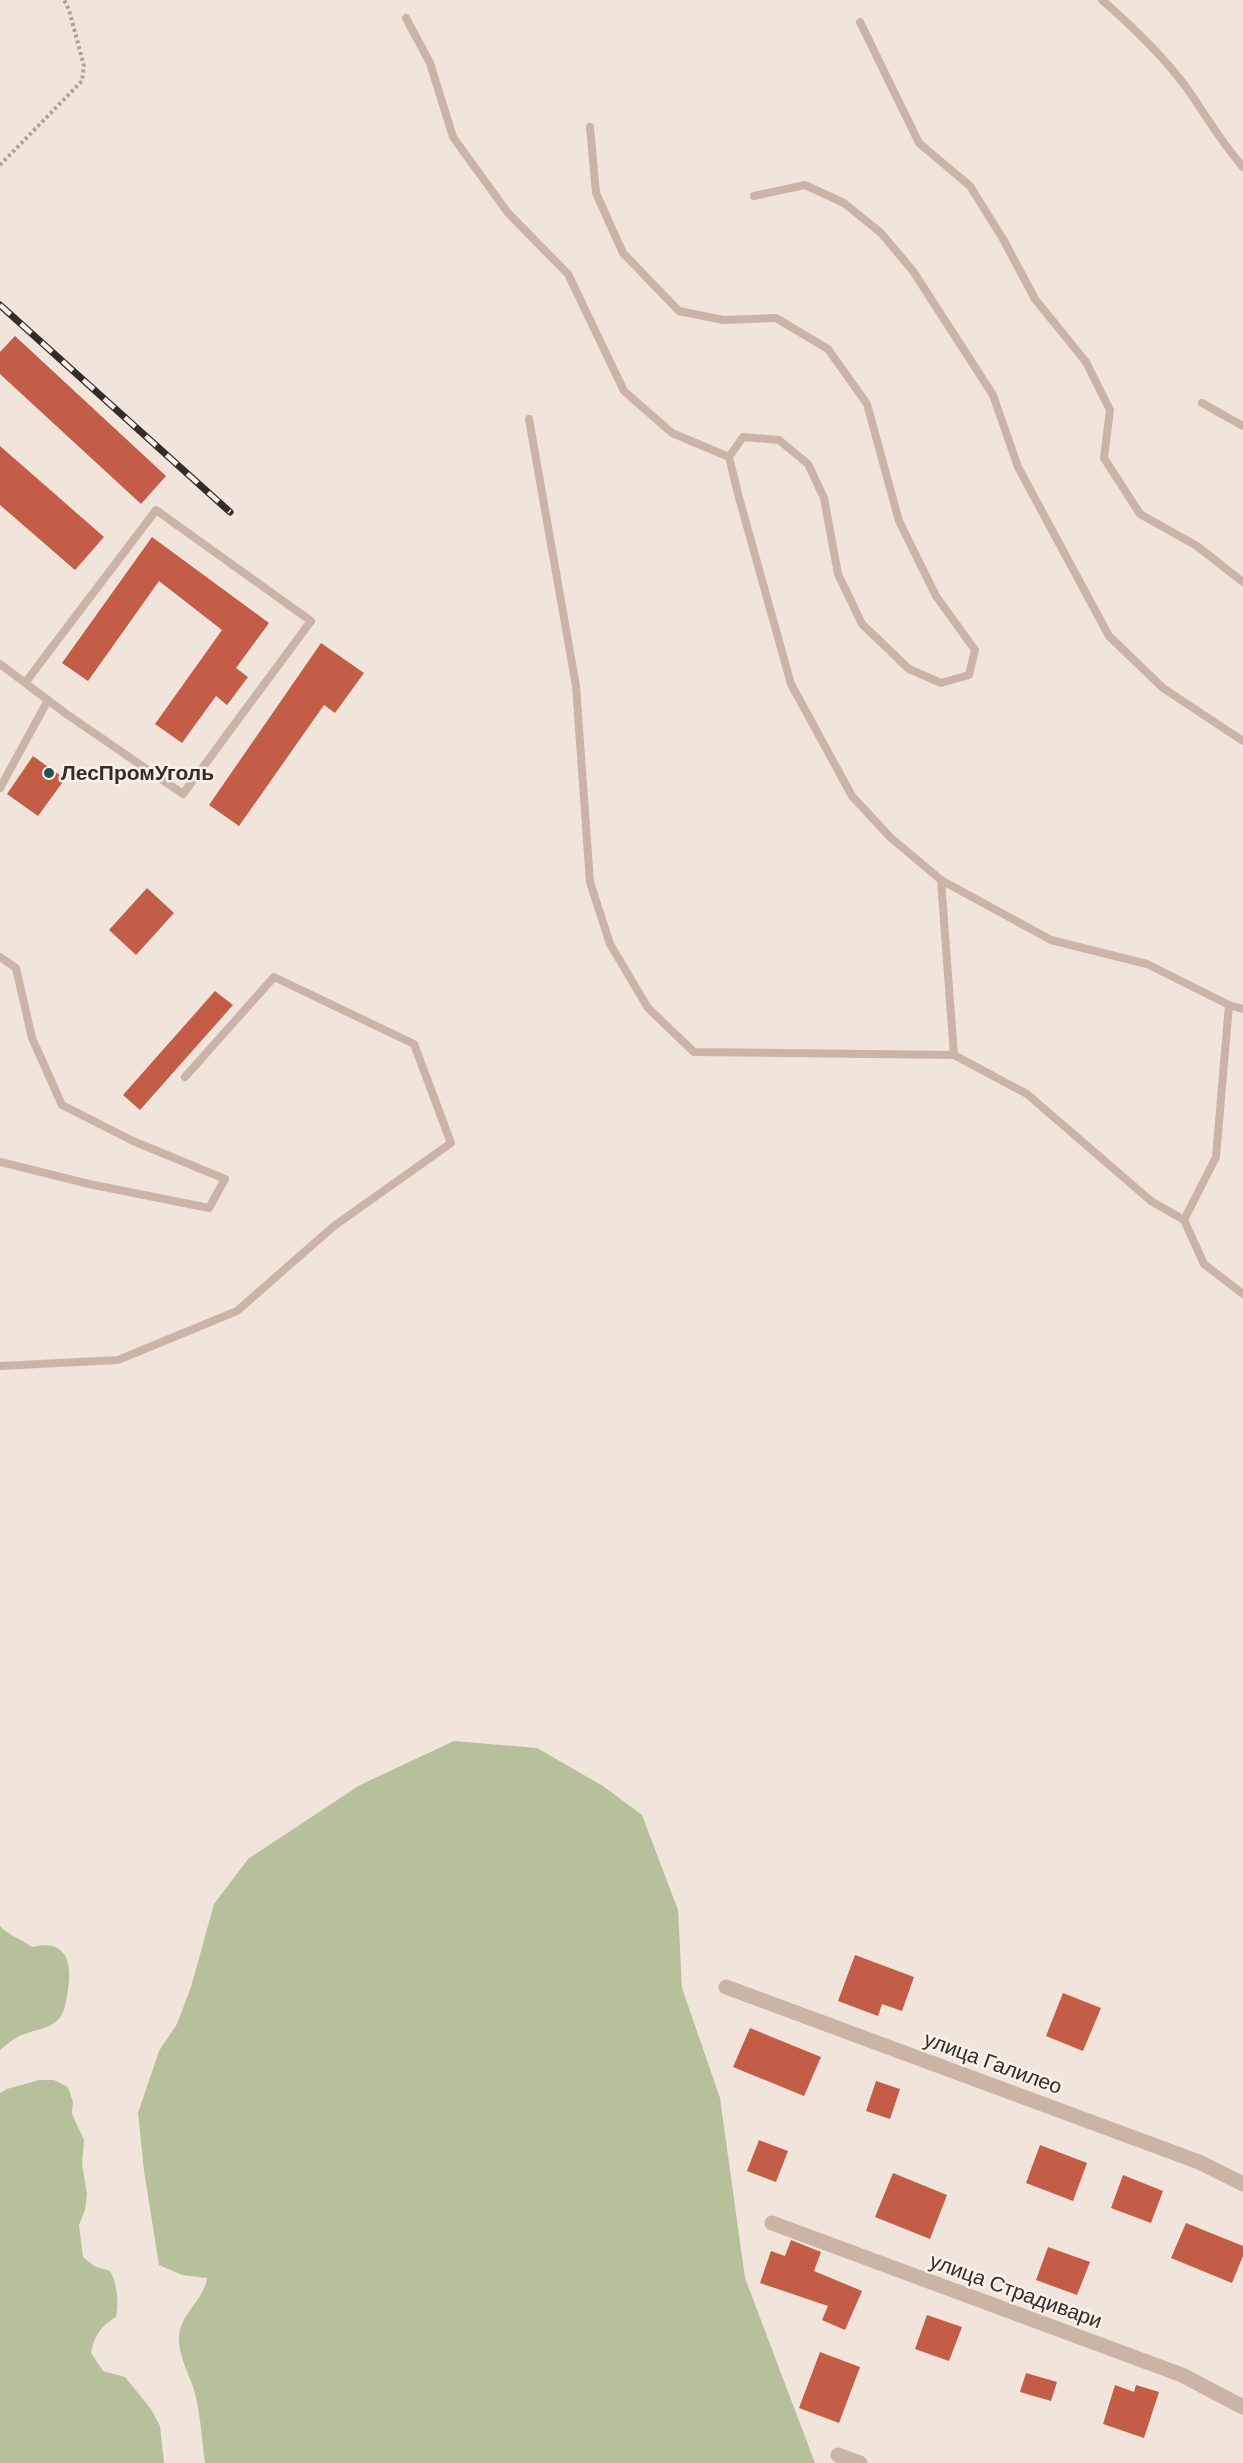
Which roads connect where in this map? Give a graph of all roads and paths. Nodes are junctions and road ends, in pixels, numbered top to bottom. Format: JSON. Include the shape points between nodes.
{"nodes":[{"id":1,"x":64,"y":0,"type":"edge"},
{"id":2,"x":1102,"y":0,"type":"edge"},
{"id":3,"x":406,"y":18,"type":"dead end"},
{"id":4,"x":860,"y":22,"type":"dead end"},
{"id":5,"x":590,"y":127,"type":"dead end"},
{"id":6,"x":0,"y":165,"type":"edge"},
{"id":7,"x":1243,"y":167,"type":"edge"},
{"id":8,"x":754,"y":196,"type":"dead end"},
{"id":9,"x":1202,"y":403,"type":"dead end"},
{"id":10,"x":529,"y":419,"type":"dead end"},
{"id":11,"x":1243,"y":426,"type":"edge"},
{"id":12,"x":729,"y":457,"type":"junction"},
{"id":13,"x":1243,"y":582,"type":"edge"},
{"id":14,"x":0,"y":664,"type":"edge"},
{"id":15,"x":25,"y":683,"type":"junction"},
{"id":16,"x":48,"y":700,"type":"junction"},
{"id":17,"x":1243,"y":741,"type":"edge"},
{"id":18,"x":0,"y":788,"type":"edge"},
{"id":19,"x":941,"y":880,"type":"junction"},
{"id":20,"x":0,"y":957,"type":"edge"},
{"id":21,"x":1229,"y":1005,"type":"junction"},
{"id":22,"x":1243,"y":1009,"type":"edge"},
{"id":23,"x":954,"y":1054,"type":"junction"},
{"id":24,"x":185,"y":1077,"type":"dead end"},
{"id":25,"x":0,"y":1162,"type":"edge"},
{"id":26,"x":1184,"y":1220,"type":"junction"},
{"id":27,"x":1243,"y":1294,"type":"edge"},
{"id":28,"x":0,"y":1366,"type":"edge"},
{"id":29,"x":726,"y":1987,"type":"dead end"},
{"id":30,"x":1243,"y":2184,"type":"edge"},
{"id":31,"x":772,"y":2223,"type":"dead end"},
{"id":32,"x":1243,"y":2407,"type":"edge"},
{"id":33,"x":838,"y":2454,"type":"dead end"},
{"id":34,"x":860,"y":2463,"type":"edge"}],
"edges":[{"from":1,"to":6,"type":"path","via":[[84,66],[82,81]]},
{"from":2,"to":7,"type":"lane","via":[[1138,32],[1185,86],[1222,143]]},
{"from":3,"to":12,"type":"lane","via":[[430,63],[453,137],[508,213],[568,274],[624,391],[672,433]]},
{"from":4,"to":13,"type":"lane","via":[[919,142],[970,186],[1035,299],[1086,362],[1110,410],[1104,458],[1140,514],[1197,546]]},
{"from":5,"to":12,"type":"lane","via":[[596,193],[623,253],[679,311],[723,320],[776,318],[828,349],[867,404],[899,521],[936,596],[975,650],[969,675],[941,683],[909,669],[862,624],[838,574],[824,498],[808,464],[779,440],[743,437]]},
{"from":8,"to":17,"type":"lane","via":[[805,185],[844,203],[881,233],[913,271],[993,395],[1018,467],[1109,636],[1163,688]]},
{"from":9,"to":11,"type":"lane"},
{"from":10,"to":23,"type":"lane","via":[[576,686],[590,882],[610,944],[648,1008],[694,1052]]},
{"from":12,"to":19,"type":"lane","via":[[791,684],[852,796],[890,837]]},
{"from":14,"to":15,"type":"lane"},
{"from":15,"to":16,"type":"lane"},
{"from":15,"to":16,"type":"lane","via":[[156,510],[311,621],[183,794]]},
{"from":16,"to":18,"type":"lane"},
{"from":19,"to":21,"type":"lane","via":[[1051,940],[1147,964]]},
{"from":19,"to":23,"type":"lane"},
{"from":20,"to":25,"type":"lane","via":[[16,968],[32,1038],[62,1105],[133,1142],[225,1179],[209,1208]]},
{"from":21,"to":22,"type":"lane"},
{"from":21,"to":26,"type":"lane","via":[[1216,1157]]},
{"from":23,"to":26,"type":"lane","via":[[1028,1094],[1151,1201]]},
{"from":24,"to":28,"type":"lane","via":[[274,977],[414,1044],[451,1143],[334,1226],[237,1311],[118,1360]]},
{"from":26,"to":27,"type":"lane","via":[[1204,1264]]},
{"from":29,"to":30,"type":"street","name":"улица Галилео","via":[[1199,2162]]},
{"from":31,"to":32,"type":"street","name":"улица Страдивари","via":[[1182,2375]]},
{"from":33,"to":34,"type":"street"}]}
